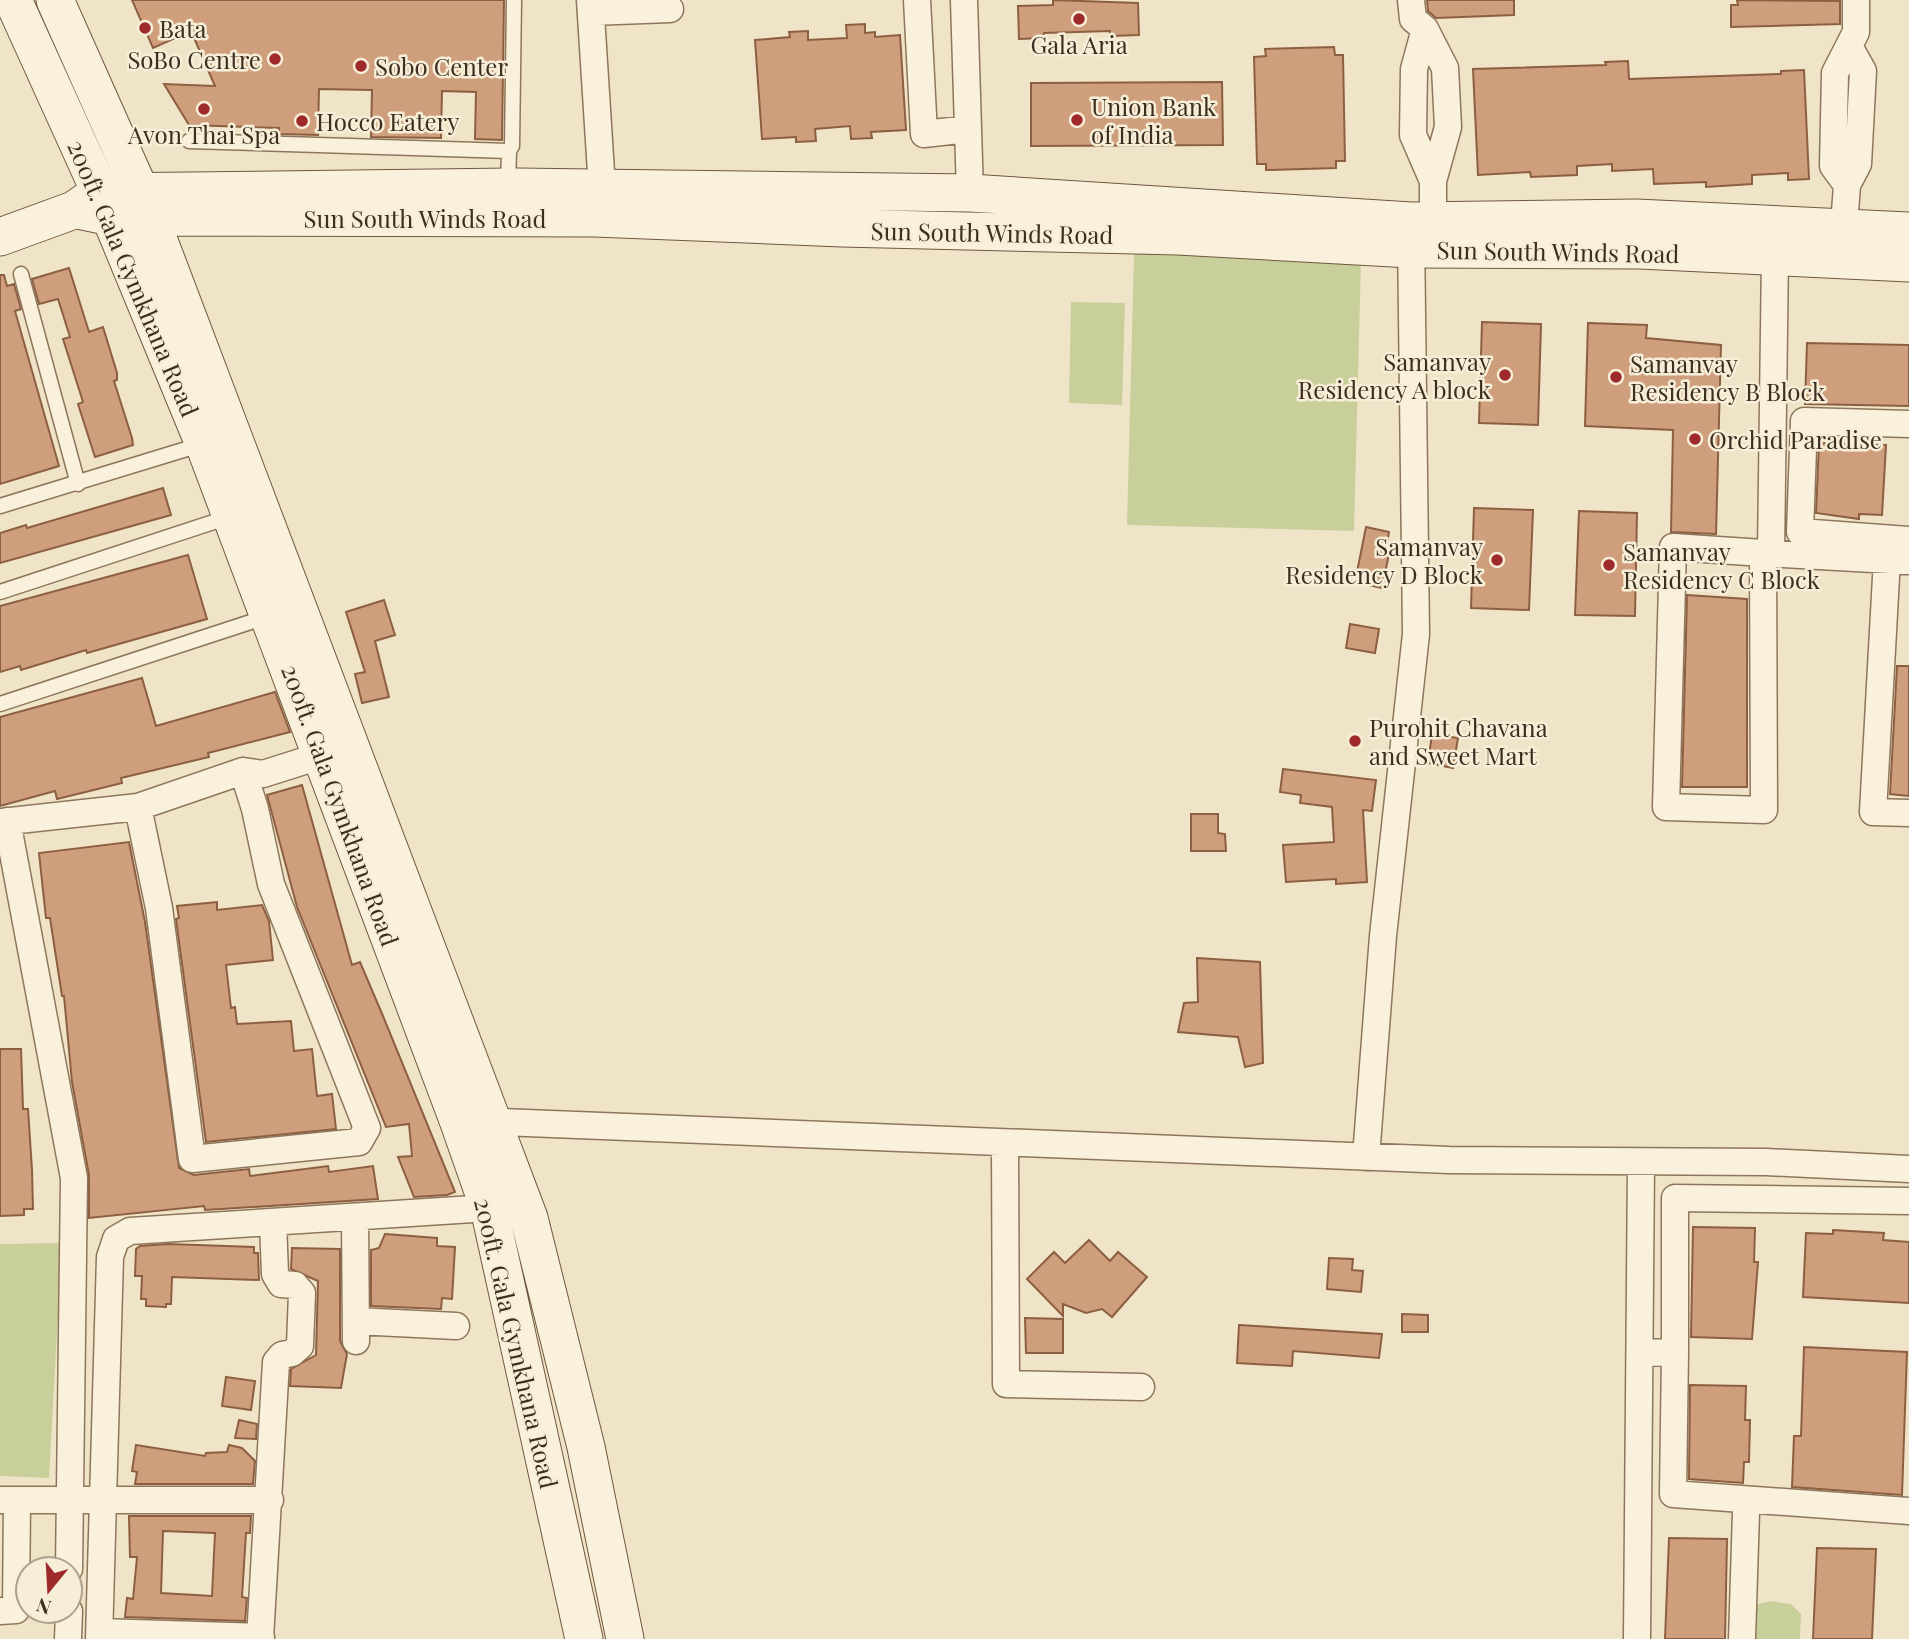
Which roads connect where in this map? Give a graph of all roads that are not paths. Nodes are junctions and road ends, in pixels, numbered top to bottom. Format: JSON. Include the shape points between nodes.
{"nodes":[{"id":1,"x":13,"y":0,"type":"edge"},
{"id":2,"x":55,"y":0,"type":"edge"},
{"id":3,"x":514,"y":0,"type":"edge"},
{"id":4,"x":917,"y":0,"type":"edge"},
{"id":5,"x":964,"y":0,"type":"edge"},
{"id":6,"x":1411,"y":0,"type":"edge"},
{"id":7,"x":1857,"y":0,"type":"edge"},
{"id":8,"x":591,"y":6,"type":"edge"},
{"id":9,"x":670,"y":9,"type":"dead end"},
{"id":10,"x":1425,"y":29,"type":"junction"},
{"id":11,"x":968,"y":129,"type":"junction"},
{"id":12,"x":189,"y":141,"type":"dead end"},
{"id":13,"x":508,"y":169,"type":"junction"},
{"id":14,"x":1433,"y":181,"type":"junction"},
{"id":15,"x":602,"y":188,"type":"junction"},
{"id":16,"x":970,"y":193,"type":"junction"},
{"id":17,"x":145,"y":204,"type":"junction"},
{"id":18,"x":95,"y":206,"type":"junction"},
{"id":19,"x":1844,"y":226,"type":"junction"},
{"id":20,"x":1418,"y":230,"type":"junction"},
{"id":21,"x":1909,"y":231,"type":"edge"},
{"id":22,"x":0,"y":237,"type":"edge"},
{"id":23,"x":1775,"y":256,"type":"junction"},
{"id":24,"x":1909,"y":263,"type":"edge"},
{"id":25,"x":21,"y":274,"type":"dead end"},
{"id":26,"x":1909,"y":424,"type":"edge"},
{"id":27,"x":204,"y":444,"type":"junction"},
{"id":28,"x":78,"y":484,"type":"junction"},
{"id":29,"x":0,"y":506,"type":"edge"},
{"id":30,"x":232,"y":516,"type":"junction"},
{"id":31,"x":1909,"y":540,"type":"edge"},
{"id":32,"x":1767,"y":553,"type":"junction"},
{"id":33,"x":1898,"y":560,"type":"edge"},
{"id":34,"x":0,"y":592,"type":"edge"},
{"id":35,"x":270,"y":616,"type":"junction"},
{"id":36,"x":0,"y":704,"type":"edge"},
{"id":37,"x":323,"y":755,"type":"junction"},
{"id":38,"x":243,"y":771,"type":"junction"},
{"id":39,"x":138,"y":807,"type":"junction"},
{"id":40,"x":1909,"y":813,"type":"edge"},
{"id":41,"x":3,"y":821,"type":"edge"},
{"id":42,"x":474,"y":1121,"type":"junction"},
{"id":43,"x":1005,"y":1144,"type":"junction"},
{"id":44,"x":1366,"y":1157,"type":"junction"},
{"id":45,"x":1642,"y":1162,"type":"junction"},
{"id":46,"x":1909,"y":1169,"type":"edge"},
{"id":47,"x":1909,"y":1201,"type":"edge"},
{"id":48,"x":489,"y":1208,"type":"junction"},
{"id":49,"x":355,"y":1217,"type":"junction"},
{"id":50,"x":273,"y":1222,"type":"junction"},
{"id":51,"x":456,"y":1326,"type":"dead end"},
{"id":52,"x":1675,"y":1352,"type":"junction"},
{"id":53,"x":1640,"y":1353,"type":"junction"},
{"id":54,"x":1141,"y":1387,"type":"dead end"},
{"id":55,"x":69,"y":1499,"type":"junction"},
{"id":56,"x":103,"y":1499,"type":"junction"},
{"id":57,"x":8,"y":1500,"type":"edge"},
{"id":58,"x":270,"y":1500,"type":"junction"},
{"id":59,"x":1909,"y":1511,"type":"edge"},
{"id":60,"x":1746,"y":1512,"type":"dead end"},
{"id":61,"x":69,"y":1555,"type":"edge"},
{"id":62,"x":0,"y":1611,"type":"edge"},
{"id":63,"x":99,"y":1636,"type":"edge"},
{"id":64,"x":260,"y":1638,"type":"edge"},
{"id":65,"x":584,"y":1639,"type":"edge"},
{"id":66,"x":625,"y":1639,"type":"edge"},
{"id":67,"x":1637,"y":1639,"type":"edge"},
{"id":68,"x":1742,"y":1639,"type":"edge"}],
"edges":[{"from":1,"to":18,"type":"street","name":"200ft. Gala Gymkhana Road"},
{"from":2,"to":17,"type":"street"},
{"from":3,"to":13,"type":"lane"},
{"from":4,"to":11,"type":"street","via":[[924,134]]},
{"from":5,"to":11,"type":"street"},
{"from":6,"to":10,"type":"street","via":[[1413,19]]},
{"from":7,"to":19,"type":"street","via":[[1856,32],[1835,73],[1833,166],[1847,185]]},
{"from":8,"to":9,"type":"street"},
{"from":8,"to":15,"type":"street"},
{"from":10,"to":14,"type":"street","via":[[1414,69],[1413,135]]},
{"from":10,"to":14,"type":"street","via":[[1445,68],[1448,127]]},
{"from":11,"to":16,"type":"street"},
{"from":12,"to":13,"type":"lane"},
{"from":13,"to":15,"type":"street"},
{"from":13,"to":17,"type":"street"},
{"from":14,"to":20,"type":"street"},
{"from":15,"to":16,"type":"street"},
{"from":16,"to":20,"type":"street"},
{"from":17,"to":18,"type":"street","name":"Sun South Winds Road"},
{"from":17,"to":20,"type":"street","name":"Sun South Winds Road","via":[[1178,236]]},
{"from":17,"to":42,"type":"street"},
{"from":18,"to":22,"type":"street"},
{"from":18,"to":27,"type":"street","name":"200ft. Gala Gymkhana Road"},
{"from":19,"to":20,"type":"street","via":[[1636,218]]},
{"from":19,"to":21,"type":"street"},
{"from":20,"to":23,"type":"street","name":"Sun South Winds Road","via":[[1640,250]]},
{"from":20,"to":44,"type":"street","via":[[1416,634],[1382,936]]},
{"from":23,"to":24,"type":"street","name":"Sun South Winds Road"},
{"from":23,"to":32,"type":"street"},
{"from":25,"to":28,"type":"lane"},
{"from":26,"to":31,"type":"street","via":[[1804,421],[1800,532]]},
{"from":27,"to":28,"type":"lane"},
{"from":27,"to":30,"type":"street","name":"200ft. Gala Gymkhana Road"},
{"from":28,"to":29,"type":"lane"},
{"from":30,"to":34,"type":"lane"},
{"from":30,"to":35,"type":"street","name":"200ft. Gala Gymkhana Road"},
{"from":32,"to":32,"type":"street","via":[[1763,810],[1666,807],[1673,547]]},
{"from":32,"to":33,"type":"street"},
{"from":33,"to":40,"type":"street","via":[[1873,812]]},
{"from":35,"to":36,"type":"lane"},
{"from":35,"to":37,"type":"street","name":"200ft. Gala Gymkhana Road"},
{"from":37,"to":38,"type":"street","via":[[263,774]]},
{"from":37,"to":42,"type":"street","name":"200ft. Gala Gymkhana Road"},
{"from":38,"to":39,"type":"street"},
{"from":38,"to":39,"type":"street","via":[[271,884],[367,1128],[359,1142],[191,1159],[159,908]]},
{"from":39,"to":41,"type":"street"},
{"from":41,"to":55,"type":"street","via":[[74,1178]]},
{"from":42,"to":43,"type":"street"},
{"from":42,"to":48,"type":"street","name":"200ft. Gala Gymkhana Road"},
{"from":42,"to":66,"type":"street","via":[[529,1218],[586,1447]]},
{"from":43,"to":44,"type":"street"},
{"from":43,"to":54,"type":"street","via":[[1006,1384]]},
{"from":44,"to":45,"type":"street"},
{"from":45,"to":46,"type":"street"},
{"from":45,"to":53,"type":"street"},
{"from":47,"to":52,"type":"street","via":[[1675,1198]]},
{"from":48,"to":49,"type":"street"},
{"from":48,"to":65,"type":"street","name":"200ft. Gala Gymkhana Road"},
{"from":49,"to":50,"type":"street"},
{"from":49,"to":51,"type":"street","via":[[356,1331]]},
{"from":50,"to":56,"type":"street","via":[[130,1231],[116,1239],[110,1256]]},
{"from":50,"to":58,"type":"street","via":[[275,1274],[281,1284],[295,1285],[302,1293],[300,1346],[276,1362]]},
{"from":52,"to":53,"type":"street"},
{"from":52,"to":59,"type":"street","via":[[1673,1494]]},
{"from":53,"to":67,"type":"street"},
{"from":55,"to":56,"type":"street"},
{"from":55,"to":57,"type":"street"},
{"from":55,"to":61,"type":"street"},
{"from":56,"to":58,"type":"street"},
{"from":56,"to":63,"type":"street"},
{"from":57,"to":62,"type":"street","via":[[16,1610]]},
{"from":58,"to":64,"type":"street"},
{"from":60,"to":68,"type":"street"},
{"from":63,"to":64,"type":"street"}]}
